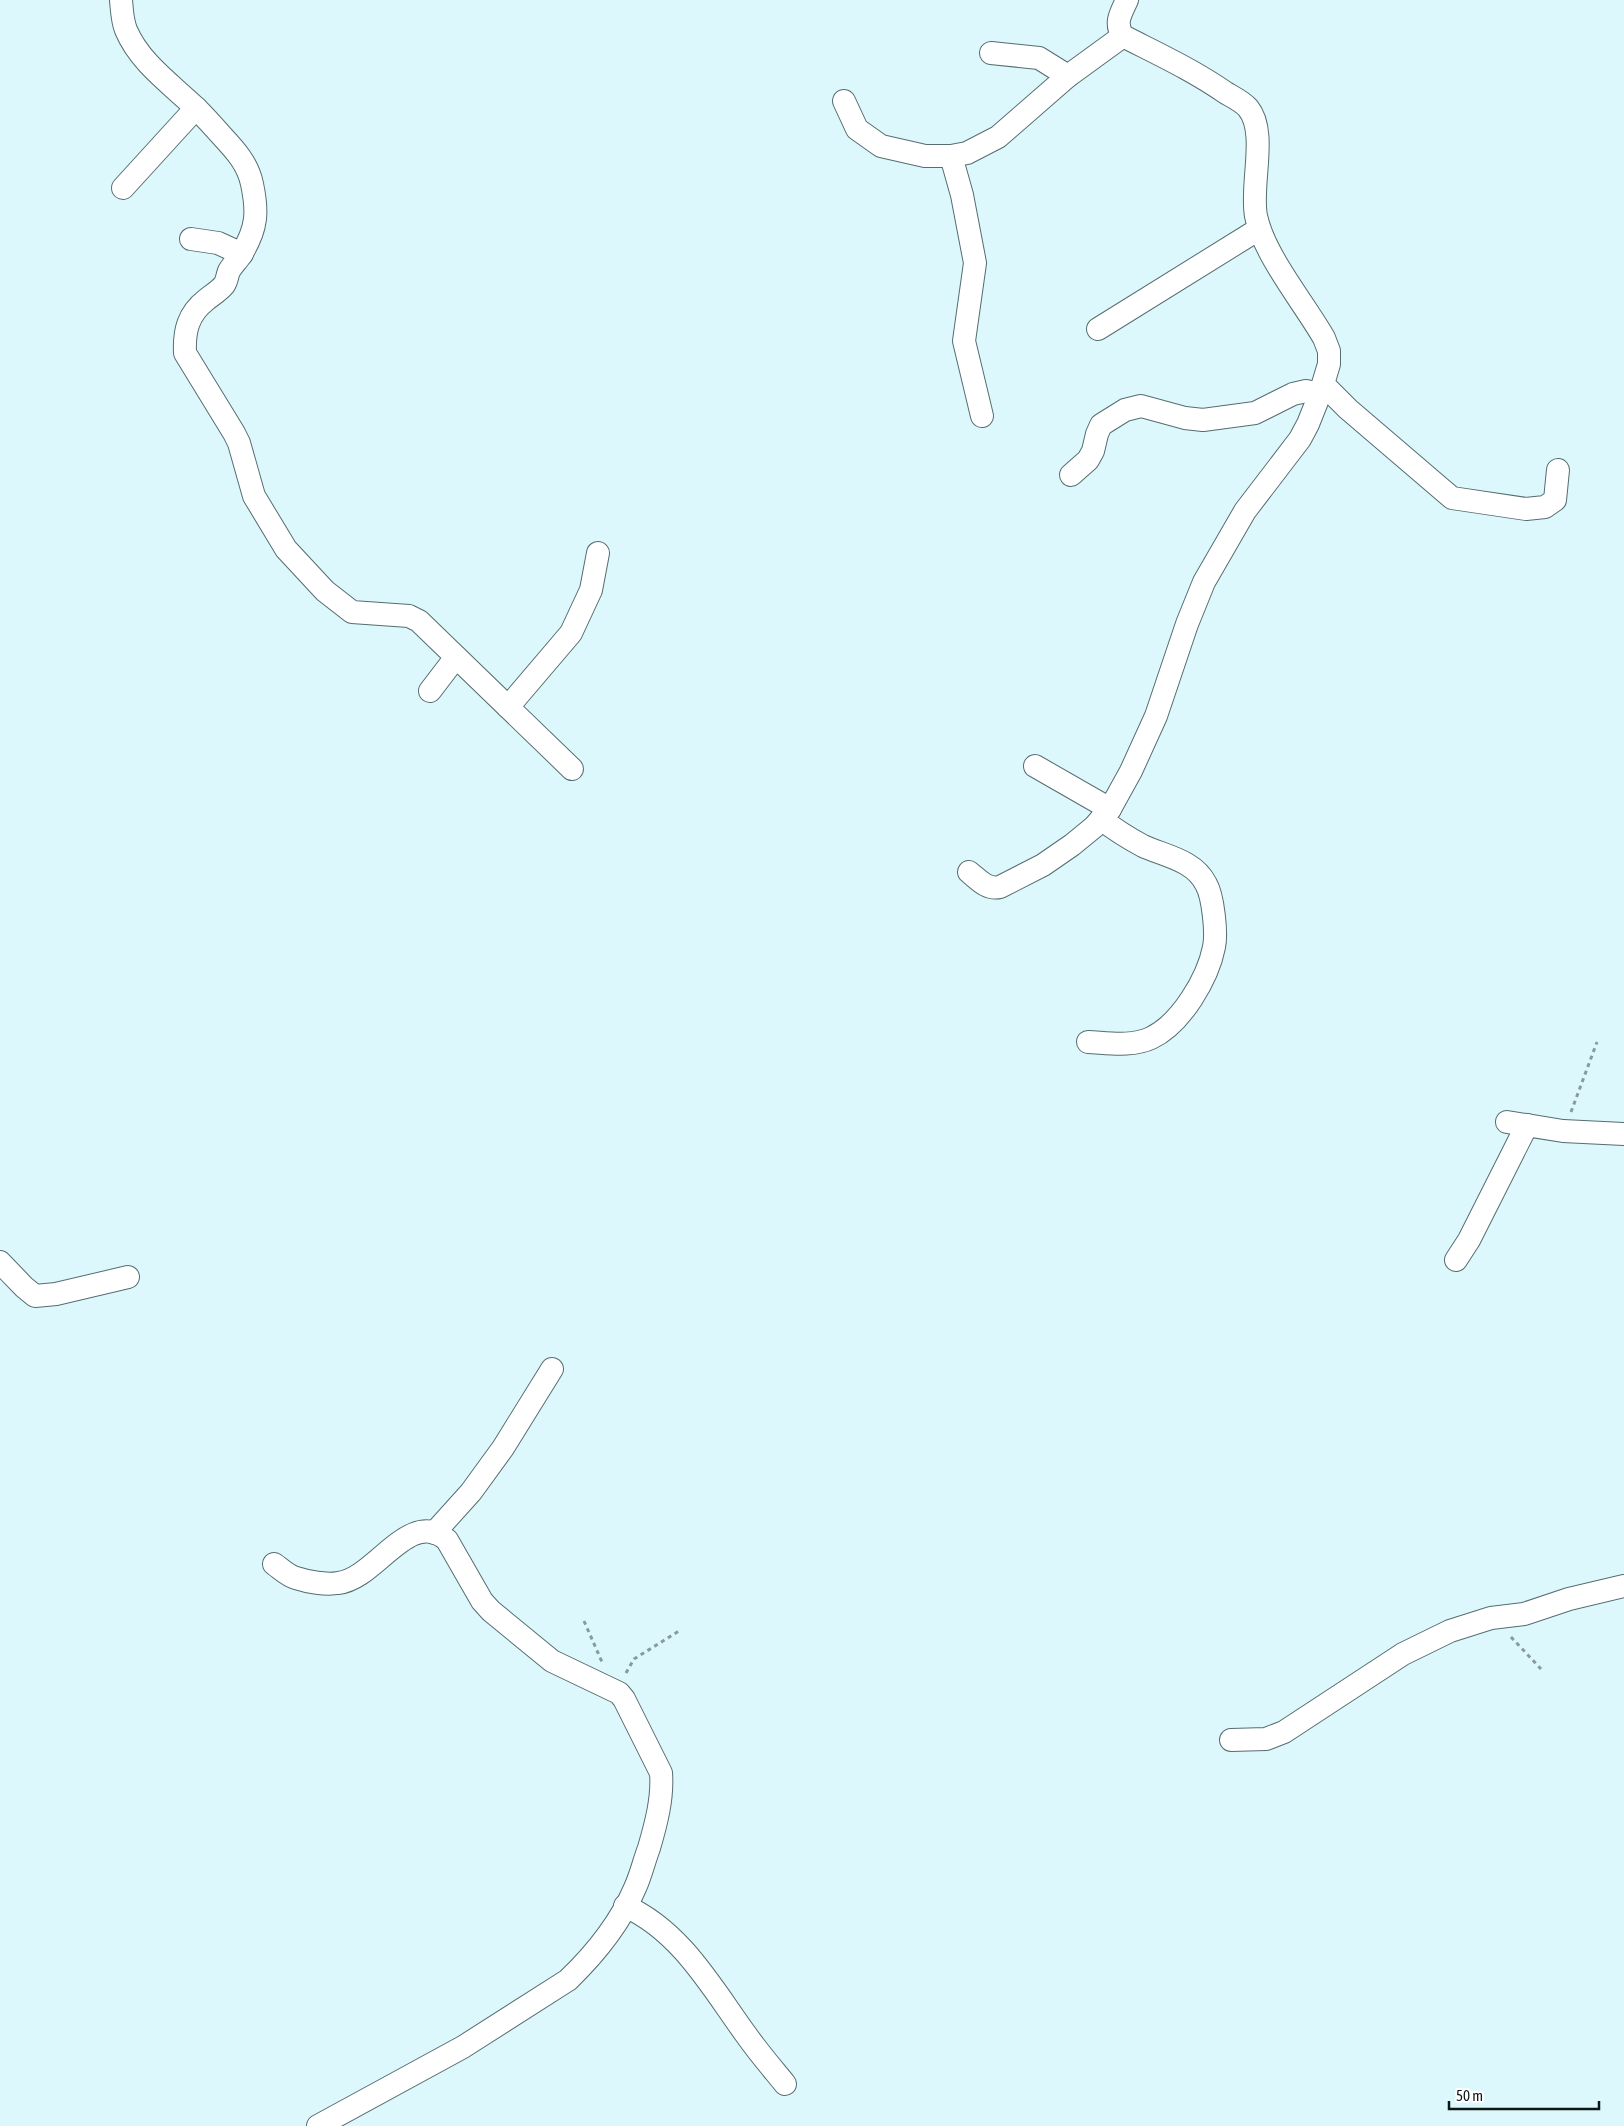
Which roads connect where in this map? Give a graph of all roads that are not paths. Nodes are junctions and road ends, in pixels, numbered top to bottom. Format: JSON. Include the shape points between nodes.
{"nodes":[{"id":1,"x":122,"y":0,"type":"edge"},
{"id":2,"x":1127,"y":0,"type":"edge"},
{"id":3,"x":1123,"y":36,"type":"junction"},
{"id":4,"x":990,"y":53,"type":"dead end"},
{"id":5,"x":1068,"y":76,"type":"junction"},
{"id":6,"x":844,"y":101,"type":"dead end"},
{"id":7,"x":196,"y":108,"type":"junction"},
{"id":8,"x":951,"y":156,"type":"junction"},
{"id":9,"x":123,"y":188,"type":"dead end"},
{"id":10,"x":1259,"y":229,"type":"junction"},
{"id":11,"x":191,"y":239,"type":"dead end"},
{"id":12,"x":242,"y":254,"type":"junction"},
{"id":13,"x":1098,"y":329,"type":"dead end"},
{"id":14,"x":1322,"y":390,"type":"junction"},
{"id":15,"x":982,"y":416,"type":"dead end"},
{"id":16,"x":1558,"y":470,"type":"dead end"},
{"id":17,"x":1071,"y":475,"type":"dead end"},
{"id":18,"x":598,"y":554,"type":"dead end"},
{"id":19,"x":456,"y":657,"type":"junction"},
{"id":20,"x":430,"y":691,"type":"dead end"},
{"id":21,"x":508,"y":707,"type":"junction"},
{"id":22,"x":1035,"y":766,"type":"dead end"},
{"id":23,"x":572,"y":769,"type":"dead end"},
{"id":24,"x":1106,"y":814,"type":"junction"},
{"id":25,"x":969,"y":872,"type":"dead end"},
{"id":26,"x":1088,"y":1042,"type":"dead end"},
{"id":27,"x":1624,"y":1134,"type":"edge"},
{"id":28,"x":1456,"y":1260,"type":"dead end"},
{"id":29,"x":0,"y":1262,"type":"edge"},
{"id":30,"x":128,"y":1277,"type":"dead end"},
{"id":31,"x":552,"y":1369,"type":"dead end"},
{"id":32,"x":434,"y":1533,"type":"junction"},
{"id":33,"x":274,"y":1564,"type":"dead end"},
{"id":34,"x":1624,"y":1586,"type":"edge"},
{"id":35,"x":1231,"y":1740,"type":"dead end"},
{"id":36,"x":625,"y":1906,"type":"junction"},
{"id":37,"x":785,"y":2084,"type":"dead end"},
{"id":38,"x":318,"y":2126,"type":"edge"}],
"edges":[{"from":1,"to":7,"type":"street","via":[[122,20],[133,42],[165,81]]},
{"from":2,"to":3,"type":"street","via":[[1118,18],[1118,29]]},
{"from":3,"to":5,"type":"street"},
{"from":3,"to":10,"type":"street","via":[[1168,57],[1247,106],[1258,131],[1255,206]]},
{"from":4,"to":5,"type":"street","via":[[1040,58]]},
{"from":5,"to":8,"type":"street","via":[[998,137],[967,153]]},
{"from":6,"to":8,"type":"street","via":[[857,129],[881,146],[925,156]]},
{"from":7,"to":9,"type":"street"},
{"from":7,"to":12,"type":"street","via":[[237,152],[252,182],[256,220]]},
{"from":8,"to":15,"type":"street","via":[[975,263],[964,341]]},
{"from":10,"to":13,"type":"street"},
{"from":10,"to":14,"type":"street","via":[[1268,250],[1330,351]]},
{"from":11,"to":12,"type":"street","via":[[218,243]]},
{"from":12,"to":19,"type":"street","via":[[224,284],[190,318],[185,328],[185,353],[237,438],[260,508],[286,549],[325,590],[352,612],[410,616]]},
{"from":14,"to":16,"type":"street","via":[[1452,498],[1526,509],[1545,507],[1555,500]]},
{"from":14,"to":17,"type":"street","via":[[1292,394],[1255,413],[1203,420],[1141,406],[1125,410],[1101,425],[1088,460]]},
{"from":14,"to":24,"type":"street","via":[[1300,439],[1245,511],[1204,582],[1156,716],[1131,771]]},
{"from":18,"to":21,"type":"street","via":[[591,590],[571,633]]},
{"from":19,"to":20,"type":"street"},
{"from":19,"to":21,"type":"street"},
{"from":21,"to":23,"type":"street"},
{"from":22,"to":24,"type":"street"},
{"from":24,"to":25,"type":"street","via":[[1072,845],[1043,865],[1000,887],[992,889],[985,886]]},
{"from":24,"to":26,"type":"street","via":[[1117,832],[1189,864],[1206,883],[1213,906],[1215,946],[1204,978],[1180,1016],[1152,1038],[1130,1044]]},
{"from":27,"to":28,"type":"street","via":[[1563,1131],[1517,1124],[1469,1240]]},
{"from":29,"to":30,"type":"street","via":[[35,1296]]},
{"from":31,"to":32,"type":"street","via":[[503,1448],[471,1492]]},
{"from":32,"to":33,"type":"street","via":[[422,1531],[411,1534],[362,1573],[339,1583],[295,1578]]},
{"from":32,"to":36,"type":"street","via":[[447,1540],[491,1611],[552,1661],[617,1693],[657,1761],[662,1784],[655,1829],[636,1888]]},
{"from":34,"to":35,"type":"street","via":[[1450,1631],[1403,1654],[1274,1736]]},
{"from":36,"to":37,"type":"street","via":[[642,1913],[664,1929],[714,1987]]},
{"from":36,"to":38,"type":"street","via":[[611,1931],[568,1980],[463,2047]]}]}
